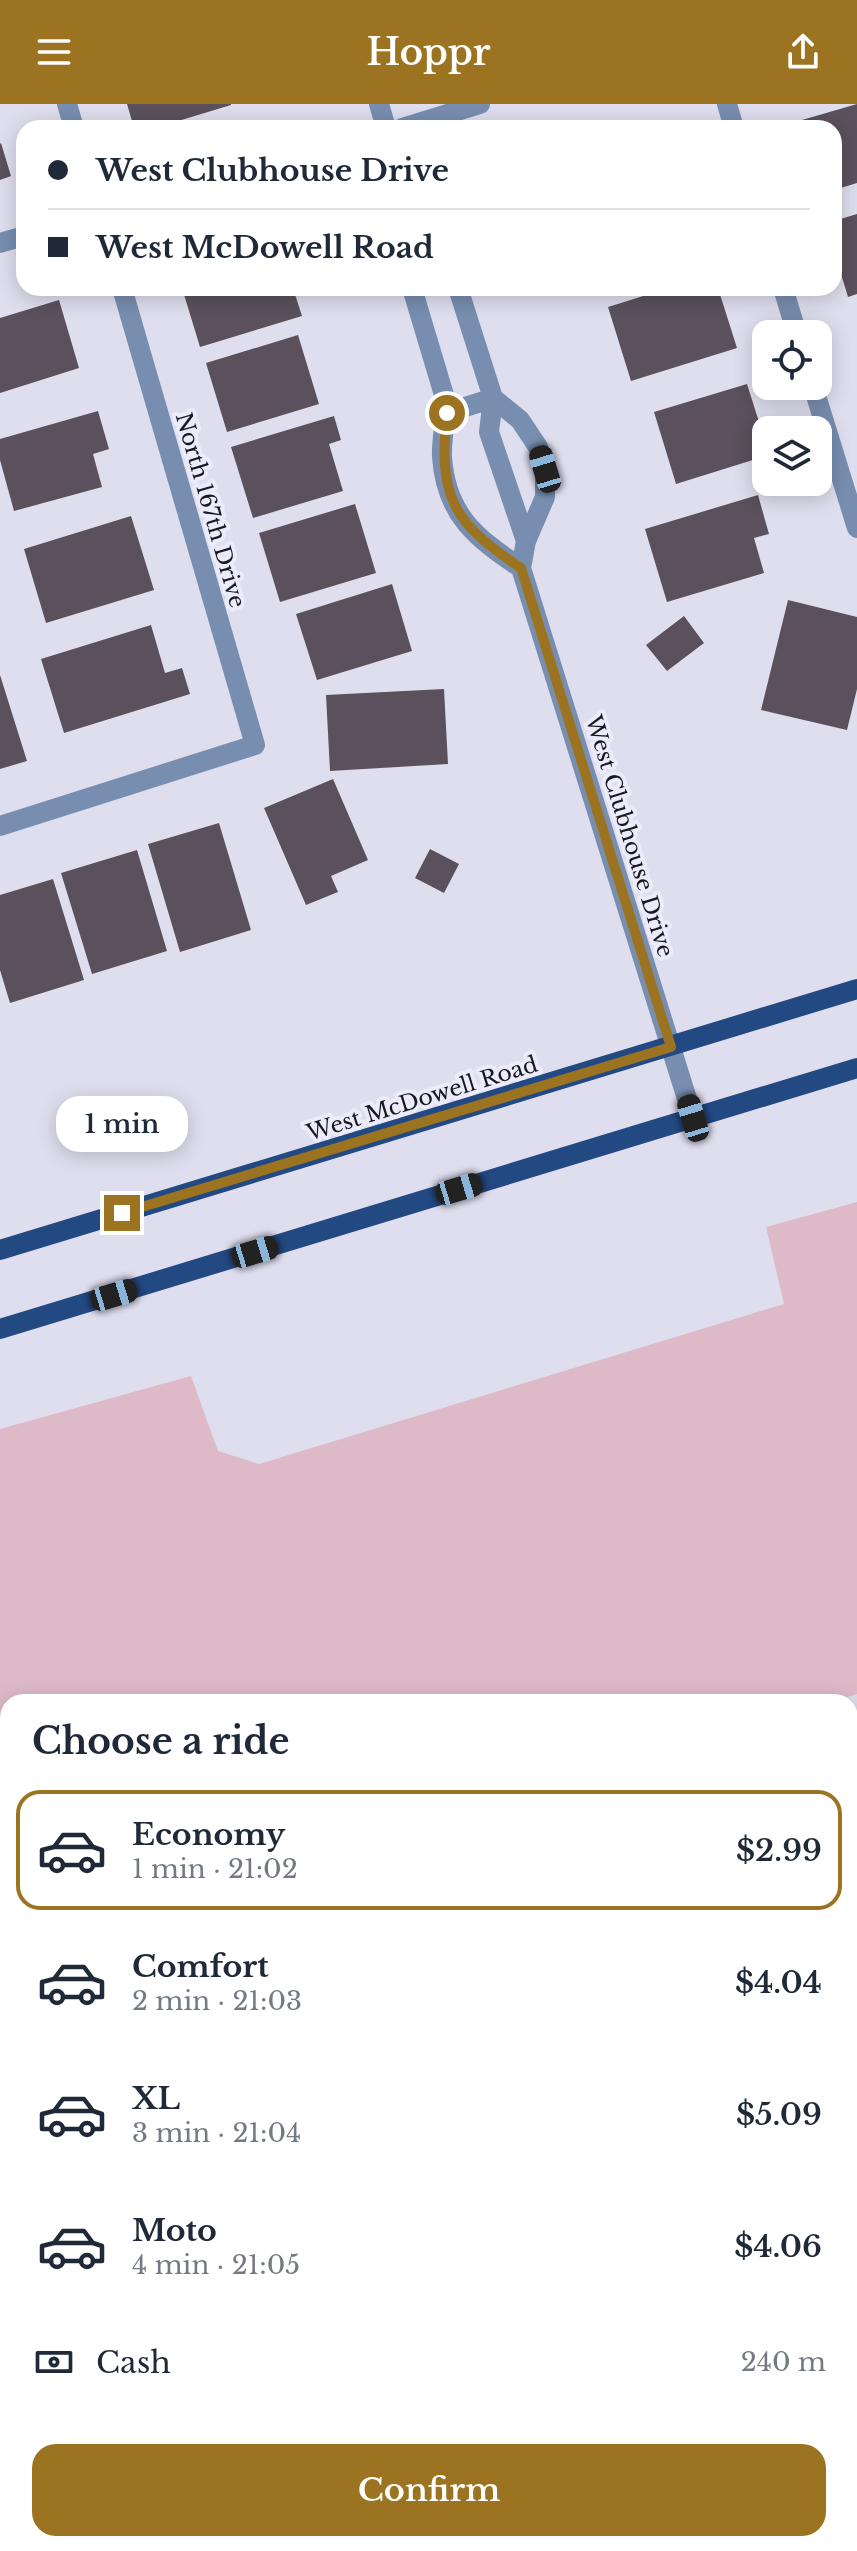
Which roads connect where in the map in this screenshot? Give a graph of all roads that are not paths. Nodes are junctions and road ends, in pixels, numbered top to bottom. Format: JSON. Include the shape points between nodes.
{"nodes":[{"id":1,"x":480,"y":104,"type":"edge"},
{"id":2,"x":428,"y":120,"type":"edge"},
{"id":3,"x":124,"y":296,"type":"edge"},
{"id":4,"x":414,"y":296,"type":"edge"},
{"id":5,"x":461,"y":296,"type":"edge"},
{"id":6,"x":785,"y":296,"type":"edge"},
{"id":7,"x":793,"y":320,"type":"edge"},
{"id":8,"x":493,"y":398,"type":"junction"},
{"id":9,"x":817,"y":400,"type":"edge"},
{"id":10,"x":447,"y":413,"type":"junction"},
{"id":11,"x":857,"y":528,"type":"edge"},
{"id":12,"x":526,"y":541,"type":"junction"},
{"id":13,"x":521,"y":568,"type":"junction"},
{"id":14,"x":0,"y":826,"type":"edge"},
{"id":15,"x":857,"y":989,"type":"edge"},
{"id":16,"x":671,"y":1047,"type":"junction"},
{"id":17,"x":857,"y":1068,"type":"edge"},
{"id":18,"x":693,"y":1118,"type":"junction"},
{"id":19,"x":0,"y":1250,"type":"edge"},
{"id":20,"x":0,"y":1329,"type":"edge"}],
"edges":[{"from":1,"to":2,"type":"street"},
{"from":3,"to":14,"type":"street","name":"North 167th Drive","via":[[255,745]]},
{"from":4,"to":10,"type":"street"},
{"from":5,"to":8,"type":"street","name":"West Clubhouse Drive"},
{"from":6,"to":7,"type":"street"},
{"from":8,"to":10,"type":"street"},
{"from":8,"to":12,"type":"street","name":"West Clubhouse Drive","via":[[489,432]]},
{"from":8,"to":12,"type":"street","name":"West Clubhouse Drive","via":[[520,420],[545,469],[545,497]]},
{"from":9,"to":11,"type":"street"},
{"from":10,"to":13,"type":"street","via":[[442,455],[449,494],[463,523]]},
{"from":12,"to":13,"type":"street","name":"West Clubhouse Drive"},
{"from":13,"to":16,"type":"street","name":"West Clubhouse Drive"},
{"from":15,"to":16,"type":"main road","name":"West McDowell Road"},
{"from":16,"to":18,"type":"street","name":"West Clubhouse Drive"},
{"from":16,"to":19,"type":"main road","name":"West McDowell Road"},
{"from":17,"to":18,"type":"main road"},
{"from":18,"to":20,"type":"main road"}]}
